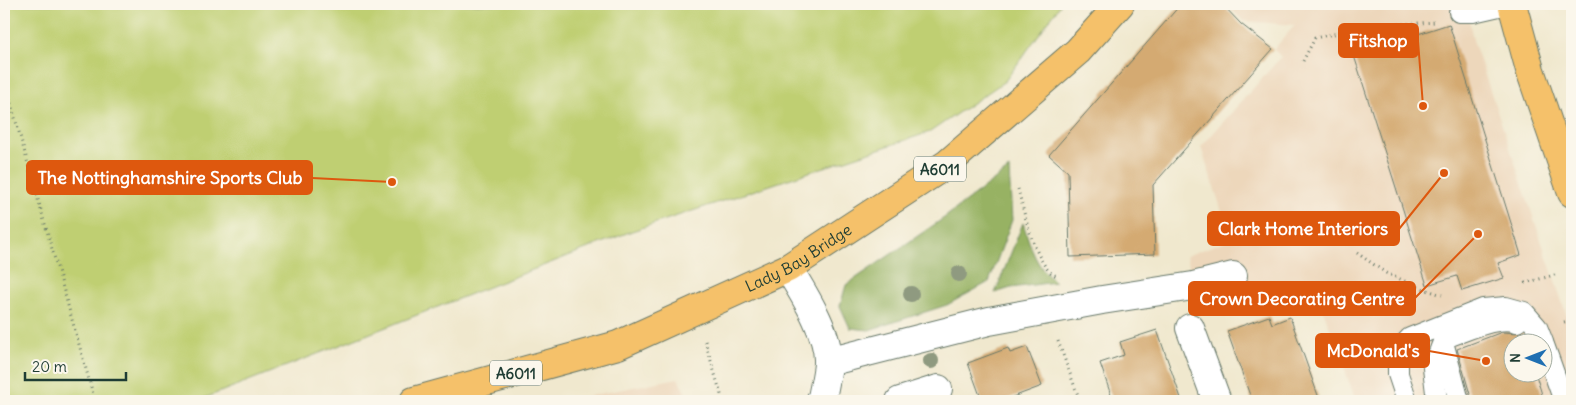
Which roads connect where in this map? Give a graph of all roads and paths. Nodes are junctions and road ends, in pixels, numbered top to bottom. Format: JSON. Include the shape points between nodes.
{"nodes":[{"id":1,"x":1120,"y":4,"type":"edge"},
{"id":2,"x":1508,"y":4,"type":"edge"},
{"id":3,"x":1512,"y":4,"type":"edge"},
{"id":4,"x":1451,"y":17,"type":"joint"},
{"id":5,"x":1303,"y":61,"type":"dead end"},
{"id":6,"x":4,"y":79,"type":"edge"},
{"id":7,"x":1018,"y":188,"type":"dead end"},
{"id":8,"x":1572,"y":194,"type":"edge"},
{"id":9,"x":1357,"y":254,"type":"dead end"},
{"id":10,"x":788,"y":268,"type":"junction"},
{"id":11,"x":1558,"y":274,"type":"dead end"},
{"id":12,"x":1060,"y":276,"type":"dead end"},
{"id":13,"x":1234,"y":276,"type":"dead end"},
{"id":14,"x":1523,"y":284,"type":"dead end"},
{"id":15,"x":1446,"y":296,"type":"dead end"},
{"id":16,"x":1190,"y":328,"type":"dead end"},
{"id":17,"x":1527,"y":332,"type":"edge"},
{"id":18,"x":1539,"y":332,"type":"edge"},
{"id":19,"x":1056,"y":334,"type":"dead end"},
{"id":20,"x":705,"y":341,"type":"dead end"},
{"id":21,"x":1443,"y":342,"type":"junction"},
{"id":22,"x":828,"y":362,"type":"junction"},
{"id":23,"x":1554,"y":374,"type":"edge"},
{"id":24,"x":1544,"y":382,"type":"edge"},
{"id":25,"x":938,"y":388,"type":"edge"},
{"id":26,"x":95,"y":401,"type":"edge"},
{"id":27,"x":414,"y":401,"type":"edge"},
{"id":28,"x":723,"y":401,"type":"edge"},
{"id":29,"x":820,"y":401,"type":"edge"},
{"id":30,"x":900,"y":401,"type":"edge"},
{"id":31,"x":1080,"y":401,"type":"edge"},
{"id":32,"x":1217,"y":401,"type":"edge"},
{"id":33,"x":1407,"y":401,"type":"edge"},
{"id":34,"x":1438,"y":401,"type":"edge"},
{"id":35,"x":1459,"y":401,"type":"edge"},
{"id":36,"x":1550,"y":401,"type":"edge"},
{"id":37,"x":1564,"y":401,"type":"edge"}],
"edges":[{"from":1,"to":10,"type":"main road","name":"Lady Bay Bridge","number":"A6011","via":[[1078,51],[947,164]]},
{"from":2,"to":4,"type":"lane"},
{"from":3,"to":8,"type":"main road","via":[[1530,70]]},
{"from":4,"to":5,"type":"path","via":[[1371,26],[1315,38]]},
{"from":6,"to":26,"type":"path"},
{"from":7,"to":12,"type":"path","via":[[1038,257],[1052,274]]},
{"from":9,"to":15,"type":"path","via":[[1386,274]]},
{"from":10,"to":22,"type":"street","via":[[819,325]]},
{"from":10,"to":27,"type":"main road","name":"Lady Bay Bridge","number":"A6011","via":[[618,345]]},
{"from":11,"to":14,"type":"path"},
{"from":13,"to":22,"type":"street","via":[[989,321]]},
{"from":16,"to":32,"type":"street"},
{"from":17,"to":21,"type":"lane","via":[[1520,323],[1497,320],[1448,337]]},
{"from":18,"to":33,"type":"lane","via":[[1524,312],[1506,307],[1483,309],[1410,338],[1398,351],[1398,374]]},
{"from":19,"to":31,"type":"path"},
{"from":20,"to":28,"type":"path"},
{"from":21,"to":34,"type":"lane","via":[[1433,368]]},
{"from":21,"to":35,"type":"lane"},
{"from":22,"to":29,"type":"street"},
{"from":23,"to":37,"type":"lane"},
{"from":24,"to":36,"type":"lane"},
{"from":25,"to":30,"type":"street"}]}
